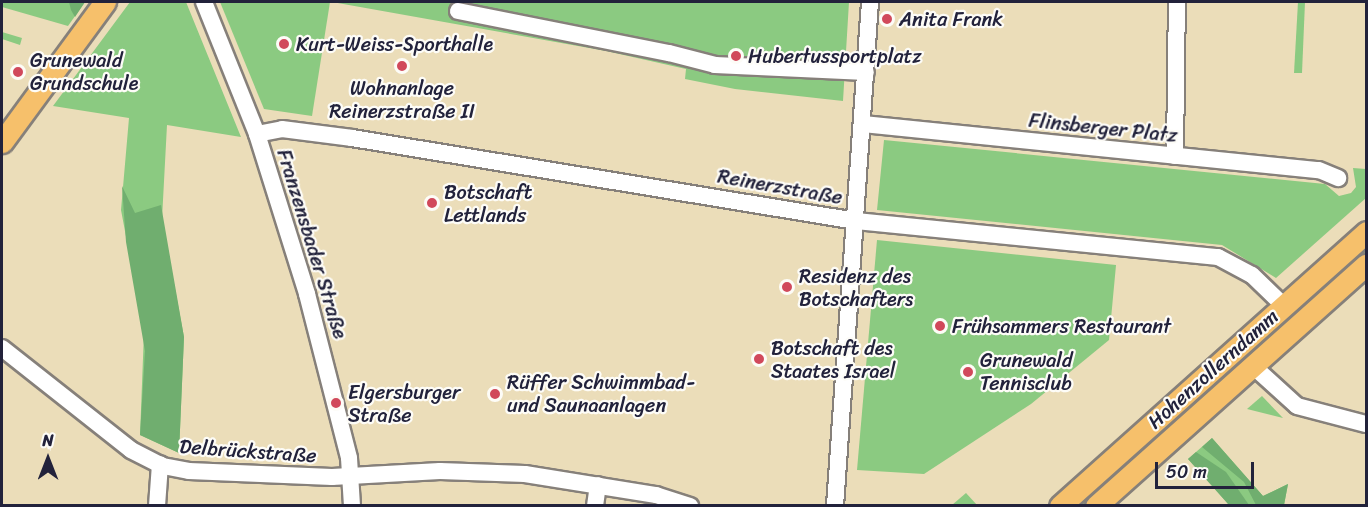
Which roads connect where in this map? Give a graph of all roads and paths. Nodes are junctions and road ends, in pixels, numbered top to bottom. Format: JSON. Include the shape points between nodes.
{"nodes":[{"id":1,"x":204,"y":2,"type":"edge"},
{"id":2,"x":870,"y":2,"type":"edge"},
{"id":3,"x":1177,"y":2,"type":"edge"},
{"id":4,"x":101,"y":6,"type":"edge"},
{"id":5,"x":458,"y":11,"type":"dead end"},
{"id":6,"x":866,"y":72,"type":"junction"},
{"id":7,"x":863,"y":124,"type":"junction"},
{"id":8,"x":257,"y":135,"type":"junction"},
{"id":9,"x":2,"y":142,"type":"edge"},
{"id":10,"x":1175,"y":156,"type":"junction"},
{"id":11,"x":1338,"y":178,"type":"dead end"},
{"id":12,"x":856,"y":221,"type":"junction"},
{"id":13,"x":1366,"y":232,"type":"edge"},
{"id":14,"x":1366,"y":265,"type":"edge"},
{"id":15,"x":1284,"y":306,"type":"junction"},
{"id":16,"x":2,"y":348,"type":"edge"},
{"id":17,"x":1253,"y":366,"type":"junction"},
{"id":18,"x":1366,"y":424,"type":"edge"},
{"id":19,"x":160,"y":464,"type":"junction"},
{"id":20,"x":352,"y":477,"type":"junction"},
{"id":21,"x":598,"y":485,"type":"junction"},
{"id":22,"x":157,"y":506,"type":"edge"},
{"id":23,"x":352,"y":506,"type":"edge"},
{"id":24,"x":595,"y":506,"type":"edge"},
{"id":25,"x":690,"y":506,"type":"edge"},
{"id":26,"x":835,"y":506,"type":"edge"},
{"id":27,"x":1060,"y":506,"type":"edge"},
{"id":28,"x":1096,"y":506,"type":"edge"}],
"edges":[{"from":1,"to":8,"type":"street","name":"Franzensbader Straße"},
{"from":2,"to":6,"type":"street"},
{"from":3,"to":10,"type":"street"},
{"from":4,"to":9,"type":"main road"},
{"from":5,"to":6,"type":"street","via":[[669,52],[715,65]]},
{"from":6,"to":7,"type":"street"},
{"from":7,"to":10,"type":"street","name":"Flinsberger Platz"},
{"from":7,"to":12,"type":"street"},
{"from":8,"to":12,"type":"street","name":"Reinerzstraße","via":[[282,129],[352,138]]},
{"from":8,"to":20,"type":"street","name":"Franzensbader Straße","via":[[307,294]]},
{"from":10,"to":11,"type":"street","name":"Flinsberger Platz","via":[[1319,170]]},
{"from":12,"to":15,"type":"street","name":"Reinerzstraße","via":[[1218,257],[1252,275]]},
{"from":12,"to":26,"type":"street"},
{"from":13,"to":15,"type":"main road","name":"Hohenzollerndamm"},
{"from":14,"to":17,"type":"main road","name":"Hohenzollerndamm"},
{"from":15,"to":27,"type":"main road","name":"Hohenzollerndamm"},
{"from":16,"to":19,"type":"street","name":"Delbrückstraße","via":[[131,450]]},
{"from":17,"to":18,"type":"street","via":[[1297,406]]},
{"from":17,"to":28,"type":"main road","name":"Hohenzollerndamm"},
{"from":19,"to":20,"type":"street","name":"Delbrückstraße","via":[[189,471]]},
{"from":19,"to":22,"type":"street"},
{"from":20,"to":21,"type":"street","via":[[440,471],[504,473]]},
{"from":20,"to":23,"type":"street","name":"Franzensbader Straße"},
{"from":21,"to":24,"type":"street"},
{"from":21,"to":25,"type":"street","via":[[656,495]]}]}
